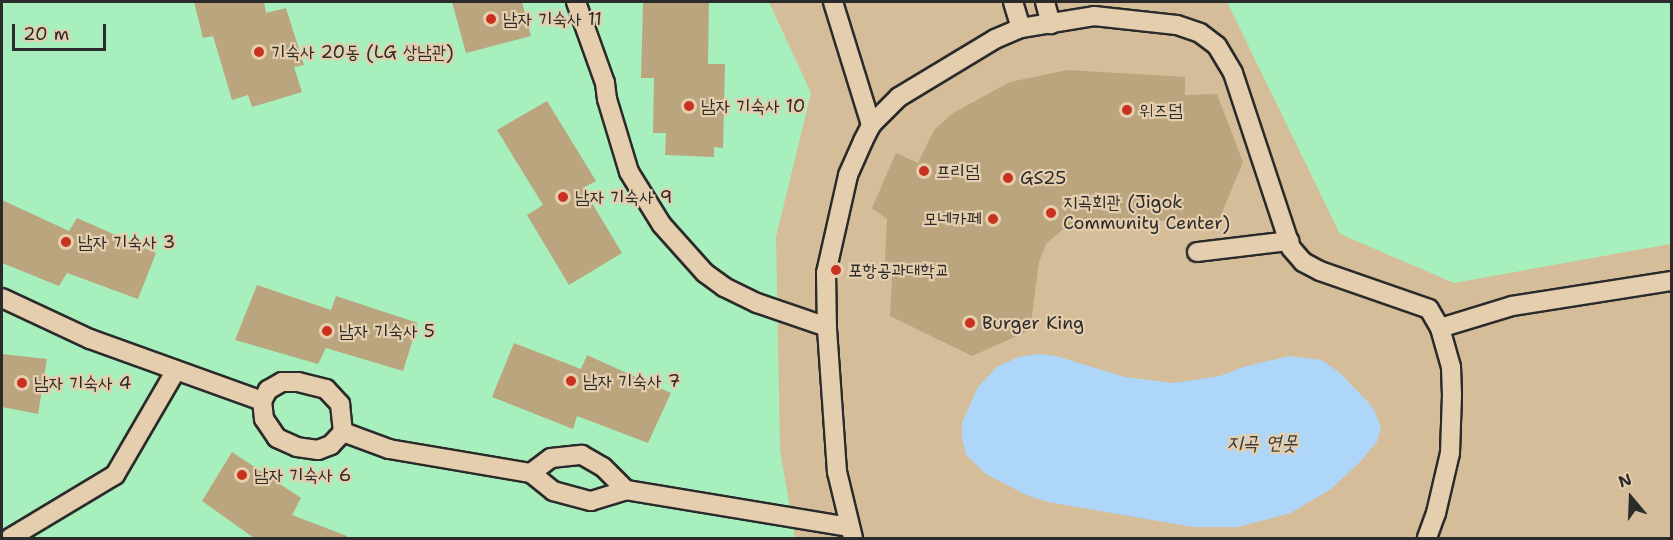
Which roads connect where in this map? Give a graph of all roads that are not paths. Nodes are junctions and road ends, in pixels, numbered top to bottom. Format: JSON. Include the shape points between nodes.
{"nodes":[{"id":1,"x":576,"y":2,"type":"edge"},
{"id":2,"x":833,"y":2,"type":"edge"},
{"id":3,"x":1013,"y":2,"type":"edge"},
{"id":4,"x":1045,"y":2,"type":"edge"},
{"id":5,"x":1051,"y":24,"type":"junction"},
{"id":6,"x":1021,"y":28,"type":"junction"},
{"id":7,"x":871,"y":125,"type":"junction"},
{"id":8,"x":1289,"y":241,"type":"junction"},
{"id":9,"x":1197,"y":252,"type":"dead end"},
{"id":10,"x":1671,"y":281,"type":"edge"},
{"id":11,"x":2,"y":298,"type":"edge"},
{"id":12,"x":827,"y":327,"type":"junction"},
{"id":13,"x":1440,"y":328,"type":"junction"},
{"id":14,"x":176,"y":370,"type":"junction"},
{"id":15,"x":262,"y":401,"type":"junction"},
{"id":16,"x":343,"y":432,"type":"junction"},
{"id":17,"x":531,"y":473,"type":"junction"},
{"id":18,"x":626,"y":490,"type":"junction"},
{"id":19,"x":851,"y":532,"type":"edge"},
{"id":20,"x":10,"y":538,"type":"edge"},
{"id":21,"x":1427,"y":538,"type":"edge"}],
"edges":[{"from":1,"to":12,"type":"lane","via":[[605,83],[629,172],[662,225],[705,273],[724,287]]},
{"from":2,"to":7,"type":"lane"},
{"from":3,"to":6,"type":"lane"},
{"from":4,"to":5,"type":"lane"},
{"from":5,"to":6,"type":"lane"},
{"from":5,"to":8,"type":"lane","via":[[1094,16],[1177,25],[1200,33],[1216,46],[1233,73]]},
{"from":6,"to":7,"type":"lane","via":[[995,39],[899,97]]},
{"from":7,"to":12,"type":"lane","via":[[848,175],[826,273]]},
{"from":8,"to":9,"type":"lane"},
{"from":8,"to":13,"type":"lane","via":[[1303,262],[1429,309]]},
{"from":10,"to":13,"type":"lane","via":[[1512,306]]},
{"from":11,"to":14,"type":"lane","via":[[90,339]]},
{"from":12,"to":19,"type":"lane","via":[[837,472]]},
{"from":13,"to":21,"type":"lane","via":[[1451,367],[1450,453]]},
{"from":14,"to":15,"type":"lane"},
{"from":14,"to":20,"type":"lane","via":[[115,475]]},
{"from":15,"to":16,"type":"lane","via":[[264,419],[277,438],[297,447],[318,450],[332,445]]},
{"from":15,"to":16,"type":"lane","via":[[268,390],[282,382],[326,389],[340,404]]},
{"from":16,"to":17,"type":"lane","via":[[389,449]]},
{"from":17,"to":18,"type":"lane","via":[[553,491],[591,501]]},
{"from":17,"to":18,"type":"lane","via":[[551,458],[582,455],[603,467]]},
{"from":18,"to":19,"type":"lane"}]}
